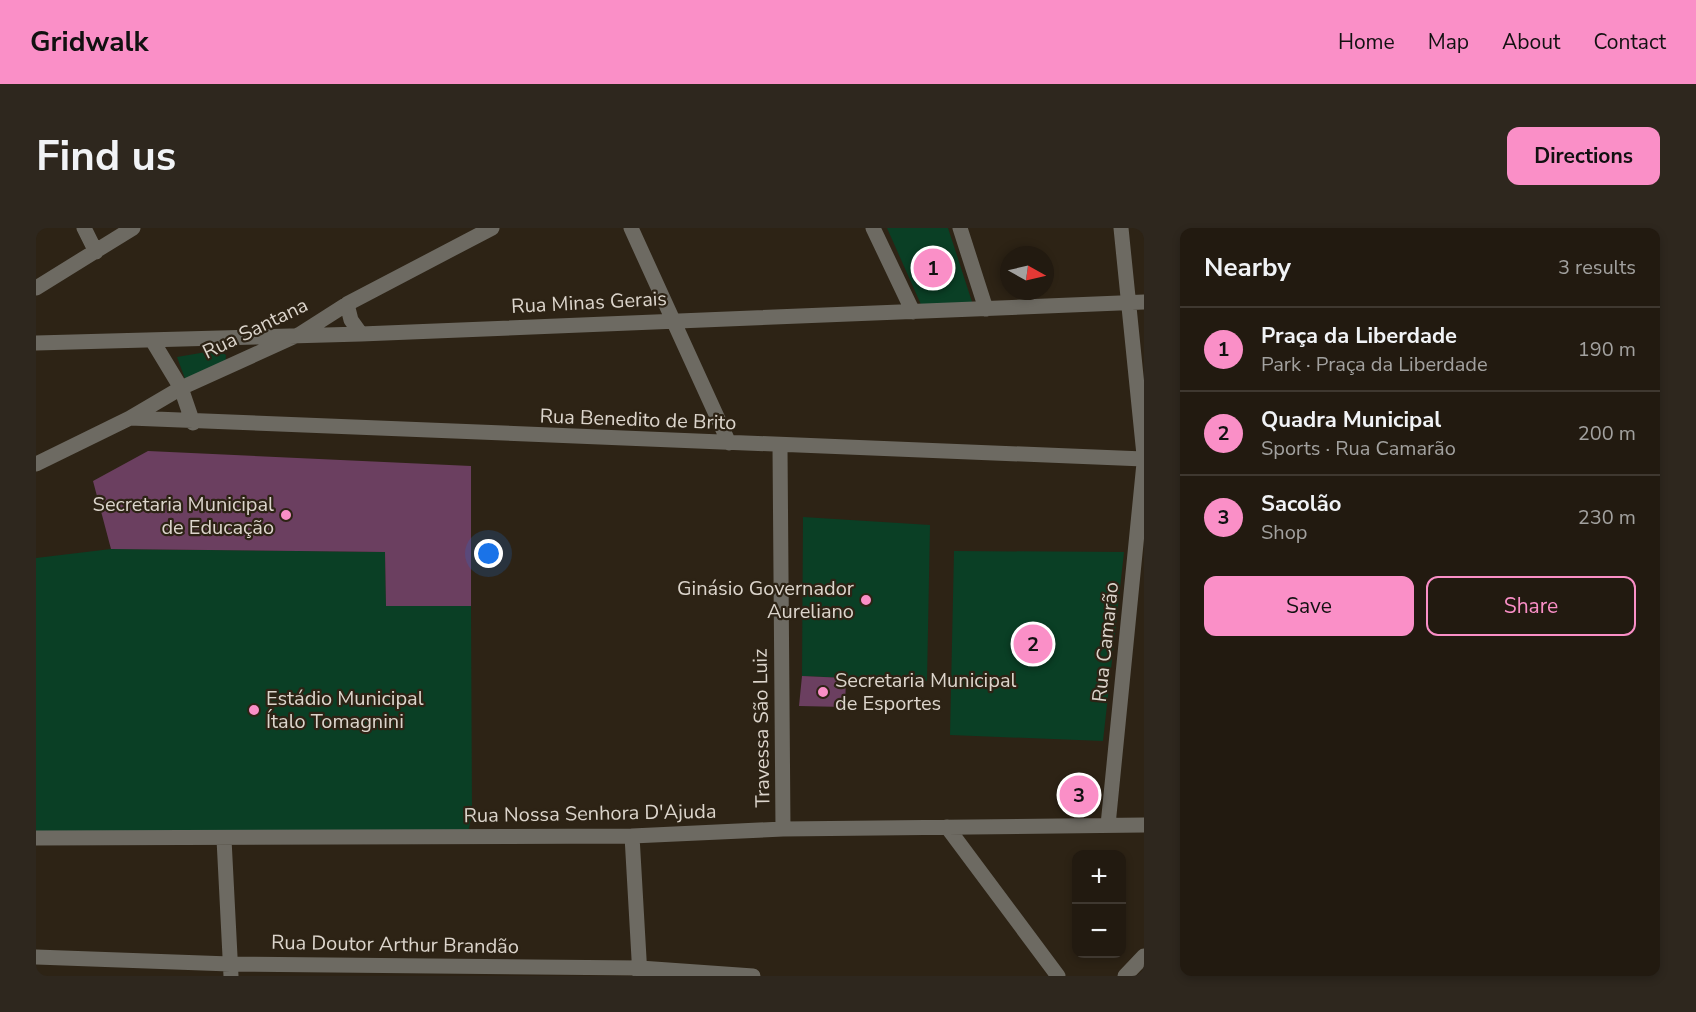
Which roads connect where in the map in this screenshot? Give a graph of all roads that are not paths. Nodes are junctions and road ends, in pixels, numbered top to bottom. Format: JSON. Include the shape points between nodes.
{"nodes":[{"id":1,"x":84,"y":228,"type":"edge"},
{"id":2,"x":134,"y":228,"type":"edge"},
{"id":3,"x":492,"y":228,"type":"edge"},
{"id":4,"x":631,"y":228,"type":"edge"},
{"id":5,"x":873,"y":228,"type":"edge"},
{"id":6,"x":960,"y":228,"type":"edge"},
{"id":7,"x":1121,"y":228,"type":"edge"},
{"id":8,"x":96,"y":252,"type":"junction"},
{"id":9,"x":36,"y":288,"type":"edge"},
{"id":10,"x":1128,"y":302,"type":"junction"},
{"id":11,"x":1144,"y":302,"type":"edge"},
{"id":12,"x":347,"y":304,"type":"junction"},
{"id":13,"x":986,"y":309,"type":"junction"},
{"id":14,"x":913,"y":312,"type":"junction"},
{"id":15,"x":675,"y":319,"type":"junction"},
{"id":16,"x":300,"y":334,"type":"junction"},
{"id":17,"x":361,"y":334,"type":"junction"},
{"id":18,"x":152,"y":340,"type":"junction"},
{"id":19,"x":36,"y":343,"type":"edge"},
{"id":20,"x":181,"y":388,"type":"junction"},
{"id":21,"x":130,"y":418,"type":"junction"},
{"id":22,"x":193,"y":423,"type":"junction"},
{"id":23,"x":729,"y":442,"type":"junction"},
{"id":24,"x":780,"y":447,"type":"junction"},
{"id":25,"x":1144,"y":459,"type":"edge"},
{"id":26,"x":36,"y":464,"type":"edge"},
{"id":27,"x":1108,"y":825,"type":"junction"},
{"id":28,"x":1144,"y":825,"type":"edge"},
{"id":29,"x":946,"y":827,"type":"junction"},
{"id":30,"x":783,"y":829,"type":"junction"},
{"id":31,"x":632,"y":836,"type":"junction"},
{"id":32,"x":36,"y":838,"type":"edge"},
{"id":33,"x":224,"y":838,"type":"junction"},
{"id":34,"x":1144,"y":956,"type":"edge"},
{"id":35,"x":36,"y":957,"type":"edge"},
{"id":36,"x":231,"y":970,"type":"edge"},
{"id":37,"x":640,"y":972,"type":"edge"},
{"id":38,"x":753,"y":976,"type":"edge"},
{"id":39,"x":1058,"y":976,"type":"edge"},
{"id":40,"x":1125,"y":976,"type":"edge"}],
"edges":[{"from":1,"to":8,"type":"street"},
{"from":2,"to":8,"type":"street"},
{"from":3,"to":12,"type":"street","name":"Rua Santana"},
{"from":4,"to":15,"type":"street"},
{"from":5,"to":14,"type":"street"},
{"from":6,"to":13,"type":"street"},
{"from":7,"to":10,"type":"street","name":"Rua Camarão"},
{"from":8,"to":9,"type":"street"},
{"from":10,"to":11,"type":"street","name":"Rua Minas Gerais"},
{"from":10,"to":13,"type":"street","name":"Rua Minas Gerais"},
{"from":10,"to":25,"type":"street","name":"Rua Camarão"},
{"from":12,"to":16,"type":"street","name":"Rua Santana"},
{"from":12,"to":17,"type":"street","via":[[351,320]]},
{"from":13,"to":14,"type":"street","name":"Rua Minas Gerais"},
{"from":14,"to":15,"type":"street","name":"Rua Minas Gerais"},
{"from":15,"to":17,"type":"street","name":"Rua Minas Gerais"},
{"from":15,"to":23,"type":"street"},
{"from":16,"to":17,"type":"street","name":"Rua Minas Gerais"},
{"from":16,"to":18,"type":"street","name":"Rua Minas Gerais"},
{"from":16,"to":20,"type":"street","name":"Rua Santana"},
{"from":18,"to":19,"type":"street","name":"Rua Minas Gerais"},
{"from":18,"to":20,"type":"street"},
{"from":20,"to":21,"type":"street","name":"Rua Santana"},
{"from":20,"to":22,"type":"street"},
{"from":21,"to":22,"type":"street","name":"Rua Benedito de Brito"},
{"from":21,"to":26,"type":"street","name":"Rua Santana"},
{"from":22,"to":23,"type":"street","name":"Rua Benedito de Brito"},
{"from":23,"to":24,"type":"street","name":"Rua Benedito de Brito"},
{"from":24,"to":25,"type":"street","name":"Rua Benedito de Brito"},
{"from":24,"to":30,"type":"street","name":"Travessa São Luiz"},
{"from":25,"to":27,"type":"street","name":"Rua Camarão"},
{"from":27,"to":28,"type":"street","name":"Rua Nossa Senhora D'Ajuda"},
{"from":27,"to":29,"type":"street","name":"Rua Nossa Senhora D'Ajuda"},
{"from":29,"to":30,"type":"street","name":"Rua Nossa Senhora D'Ajuda"},
{"from":29,"to":39,"type":"street"},
{"from":30,"to":31,"type":"street","name":"Rua Nossa Senhora D'Ajuda"},
{"from":31,"to":33,"type":"street","name":"Rua Nossa Senhora D'Ajuda"},
{"from":31,"to":37,"type":"street"},
{"from":32,"to":33,"type":"street","name":"Rua Nossa Senhora D'Ajuda"},
{"from":33,"to":36,"type":"street"},
{"from":34,"to":40,"type":"street"},
{"from":35,"to":36,"type":"street","name":"Rua Doutor Arthur Brandão"},
{"from":36,"to":37,"type":"street","name":"Rua Doutor Arthur Brandão"},
{"from":37,"to":38,"type":"street","name":"Rua Doutor Arthur Brandão"}]}
